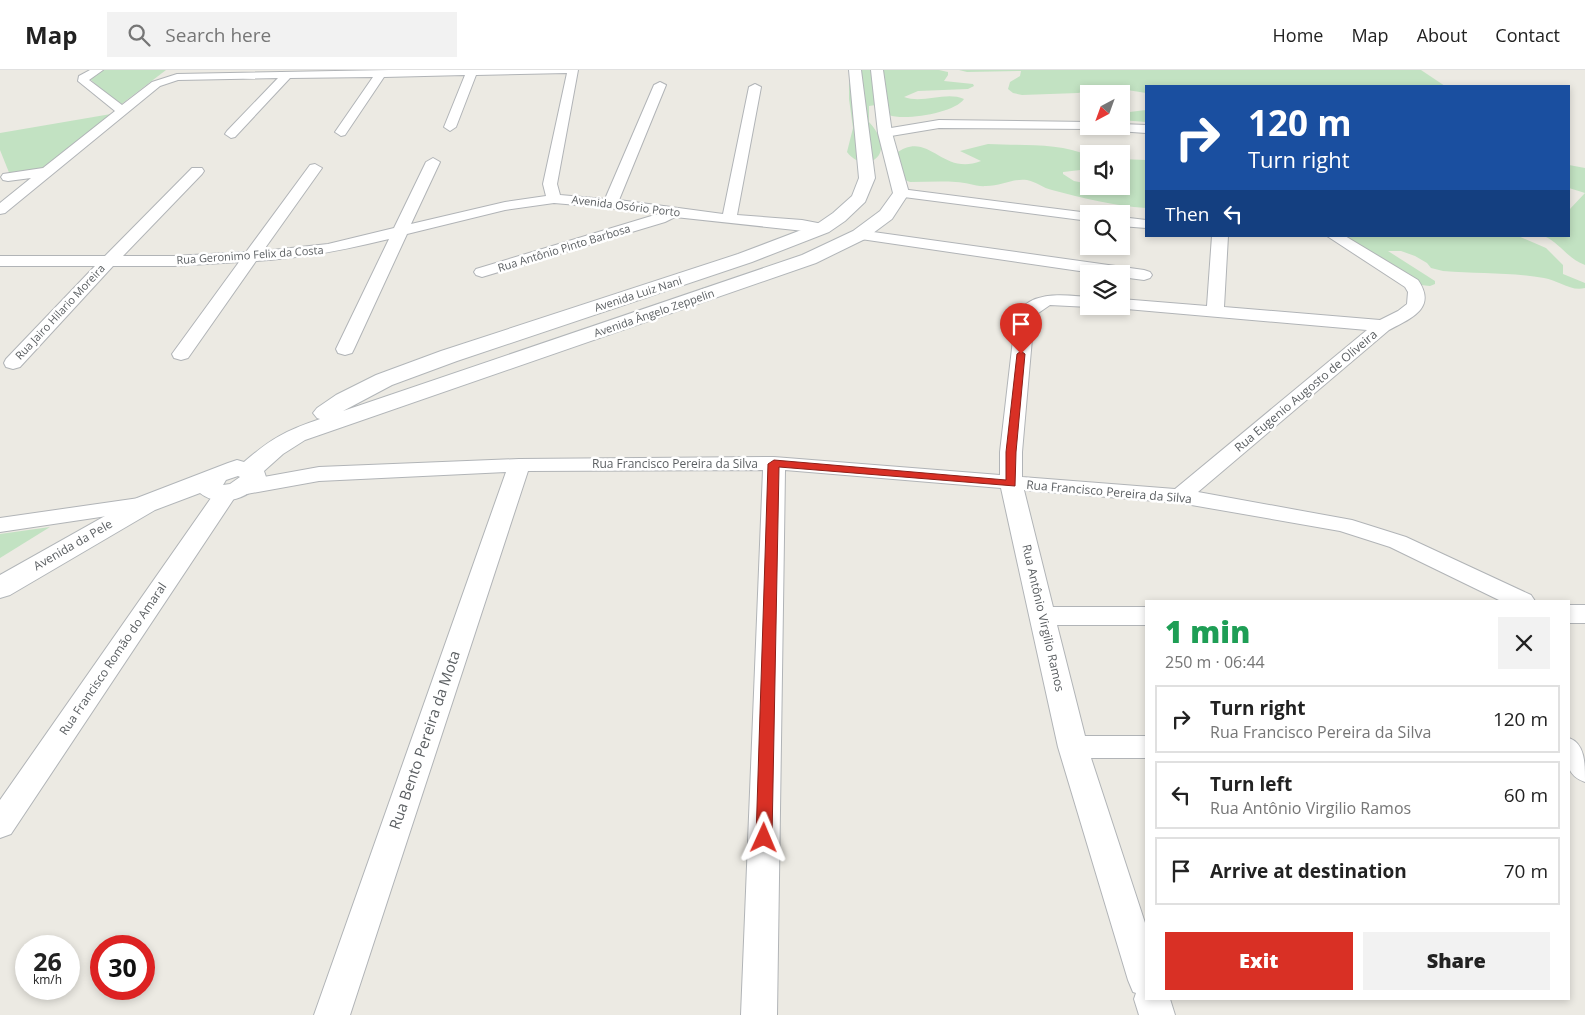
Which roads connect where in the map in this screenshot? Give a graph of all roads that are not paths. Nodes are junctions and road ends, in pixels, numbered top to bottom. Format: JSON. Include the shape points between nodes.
{"nodes":[{"id":1,"x":98,"y":70,"type":"edge"},
{"id":2,"x":573,"y":70,"type":"edge"},
{"id":3,"x":855,"y":70,"type":"edge"},
{"id":4,"x":877,"y":70,"type":"edge"},
{"id":5,"x":367,"y":72,"type":"edge"},
{"id":6,"x":464,"y":72,"type":"edge"},
{"id":7,"x":204,"y":73,"type":"edge"},
{"id":8,"x":273,"y":73,"type":"edge"},
{"id":9,"x":380,"y":74,"type":"junction"},
{"id":10,"x":286,"y":76,"type":"junction"},
{"id":11,"x":660,"y":85,"type":"dead end"},
{"id":12,"x":755,"y":87,"type":"dead end"},
{"id":13,"x":123,"y":112,"type":"junction"},
{"id":14,"x":1080,"y":126,"type":"edge"},
{"id":15,"x":450,"y":127,"type":"dead end"},
{"id":16,"x":1130,"y":128,"type":"edge"},
{"id":17,"x":1145,"y":129,"type":"edge"},
{"id":18,"x":341,"y":132,"type":"dead end"},
{"id":19,"x":886,"y":133,"type":"junction"},
{"id":20,"x":231,"y":134,"type":"dead end"},
{"id":21,"x":433,"y":162,"type":"dead end"},
{"id":22,"x":315,"y":168,"type":"dead end"},
{"id":23,"x":4,"y":172,"type":"edge"},
{"id":24,"x":48,"y":172,"type":"junction"},
{"id":25,"x":197,"y":172,"type":"dead end"},
{"id":26,"x":22,"y":193,"type":"junction"},
{"id":27,"x":901,"y":193,"type":"junction"},
{"id":28,"x":554,"y":198,"type":"junction"},
{"id":29,"x":611,"y":202,"type":"junction"},
{"id":30,"x":0,"y":210,"type":"edge"},
{"id":31,"x":673,"y":212,"type":"junction"},
{"id":32,"x":1080,"y":215,"type":"edge"},
{"id":33,"x":734,"y":220,"type":"junction"},
{"id":34,"x":1130,"y":222,"type":"edge"},
{"id":35,"x":1145,"y":224,"type":"edge"},
{"id":36,"x":823,"y":228,"type":"junction"},
{"id":37,"x":400,"y":232,"type":"junction"},
{"id":38,"x":859,"y":235,"type":"junction"},
{"id":39,"x":1220,"y":237,"type":"edge"},
{"id":40,"x":1336,"y":237,"type":"edge"},
{"id":41,"x":781,"y":245,"type":"junction"},
{"id":42,"x":251,"y":256,"type":"junction"},
{"id":43,"x":0,"y":261,"type":"edge"},
{"id":44,"x":108,"y":262,"type":"junction"},
{"id":45,"x":482,"y":272,"type":"dead end"},
{"id":46,"x":1144,"y":275,"type":"dead end"},
{"id":47,"x":1080,"y":301,"type":"edge"},
{"id":48,"x":1130,"y":305,"type":"edge"},
{"id":49,"x":1215,"y":311,"type":"junction"},
{"id":50,"x":1383,"y":326,"type":"junction"},
{"id":51,"x":345,"y":349,"type":"dead end"},
{"id":52,"x":181,"y":354,"type":"dead end"},
{"id":53,"x":13,"y":363,"type":"dead end"},
{"id":54,"x":296,"y":435,"type":"junction"},
{"id":55,"x":774,"y":464,"type":"junction"},
{"id":56,"x":519,"y":465,"type":"junction"},
{"id":57,"x":233,"y":481,"type":"junction"},
{"id":58,"x":1011,"y":484,"type":"junction"},
{"id":59,"x":1180,"y":496,"type":"junction"},
{"id":60,"x":155,"y":501,"type":"junction"},
{"id":61,"x":0,"y":525,"type":"edge"},
{"id":62,"x":0,"y":588,"type":"edge"},
{"id":63,"x":1520,"y":600,"type":"edge"},
{"id":64,"x":1570,"y":614,"type":"edge"},
{"id":65,"x":1585,"y":614,"type":"edge"},
{"id":66,"x":1042,"y":616,"type":"junction"},
{"id":67,"x":1145,"y":616,"type":"edge"},
{"id":68,"x":1073,"y":747,"type":"junction"},
{"id":69,"x":1145,"y":747,"type":"edge"},
{"id":70,"x":1570,"y":748,"type":"edge"},
{"id":71,"x":1585,"y":748,"type":"edge"},
{"id":72,"x":1570,"y":749,"type":"edge"},
{"id":73,"x":1585,"y":770,"type":"edge"},
{"id":74,"x":0,"y":825,"type":"edge"},
{"id":75,"x":1145,"y":977,"type":"edge"},
{"id":76,"x":1152,"y":1000,"type":"edge"},
{"id":77,"x":332,"y":1015,"type":"edge"},
{"id":78,"x":760,"y":1015,"type":"edge"},
{"id":79,"x":1157,"y":1015,"type":"edge"}],
"edges":[{"from":1,"to":13,"type":"street","via":[[82,78]]},
{"from":2,"to":6,"type":"street"},
{"from":2,"to":28,"type":"street","name":"Avenida Osório Porto","via":[[550,184]]},
{"from":3,"to":36,"type":"street","name":"Avenida Luiz Nani","via":[[866,178],[859,198]]},
{"from":4,"to":19,"type":"street"},
{"from":5,"to":9,"type":"street"},
{"from":5,"to":10,"type":"street"},
{"from":6,"to":9,"type":"street"},
{"from":6,"to":15,"type":"street"},
{"from":7,"to":8,"type":"street"},
{"from":7,"to":13,"type":"street","via":[[156,84]]},
{"from":8,"to":10,"type":"street"},
{"from":9,"to":18,"type":"street"},
{"from":10,"to":20,"type":"street"},
{"from":11,"to":29,"type":"street"},
{"from":12,"to":33,"type":"street"},
{"from":13,"to":24,"type":"street"},
{"from":14,"to":19,"type":"street","via":[[939,124]]},
{"from":16,"to":17,"type":"street"},
{"from":19,"to":27,"type":"street"},
{"from":21,"to":37,"type":"street"},
{"from":22,"to":42,"type":"street"},
{"from":23,"to":24,"type":"street"},
{"from":23,"to":26,"type":"street"},
{"from":24,"to":26,"type":"street"},
{"from":25,"to":44,"type":"street","name":"Rua Jairo Hilario Moreira"},
{"from":26,"to":30,"type":"street"},
{"from":27,"to":32,"type":"street"},
{"from":27,"to":38,"type":"street","name":"Avenida Ângelo Zeppelin","via":[[886,215]]},
{"from":28,"to":29,"type":"street","name":"Avenida Osório Porto"},
{"from":28,"to":37,"type":"street","name":"Rua Geronimo Felix da Costa","via":[[506,206]]},
{"from":29,"to":31,"type":"street","name":"Avenida Osório Porto"},
{"from":31,"to":33,"type":"street","name":"Avenida Osório Porto"},
{"from":31,"to":45,"type":"street","name":"Rua Antônio Pinto Barbosa","via":[[660,219]]},
{"from":33,"to":36,"type":"street"},
{"from":33,"to":41,"type":"street","via":[[773,230],[778,233]]},
{"from":34,"to":35,"type":"street"},
{"from":36,"to":41,"type":"street","name":"Avenida Luiz Nani"},
{"from":37,"to":42,"type":"street","name":"Rua Geronimo Felix da Costa","via":[[328,249]]},
{"from":37,"to":51,"type":"street"},
{"from":38,"to":46,"type":"street"},
{"from":38,"to":54,"type":"street","name":"Avenida Ângelo Zeppelin","via":[[809,259],[733,286]]},
{"from":39,"to":49,"type":"street"},
{"from":40,"to":50,"type":"street","name":"Rua Eugenio Augosto de Oliveira","via":[[1417,290],[1418,301],[1409,312]]},
{"from":41,"to":54,"type":"street","name":"Avenida Luiz Nani","via":[[384,380],[344,400]]},
{"from":42,"to":44,"type":"street","name":"Rua Geronimo Felix da Costa"},
{"from":42,"to":52,"type":"street"},
{"from":43,"to":44,"type":"street","name":"Rua Geronimo Felix da Costa"},
{"from":44,"to":53,"type":"street","name":"Rua Jairo Hilario Moreira"},
{"from":47,"to":58,"type":"street","name":"Rua Antônio Virgilio Ramos","via":[[1050,299],[1036,303],[1025,314],[1011,452]]},
{"from":48,"to":49,"type":"street"},
{"from":49,"to":50,"type":"street"},
{"from":50,"to":59,"type":"street","name":"Rua Eugenio Augosto de Oliveira"},
{"from":54,"to":57,"type":"street","name":"Avenida Ângelo Zeppelin"},
{"from":55,"to":56,"type":"street","name":"Rua Francisco Pereira da Silva"},
{"from":55,"to":58,"type":"street","name":"Rua Francisco Pereira da Silva"},
{"from":55,"to":78,"type":"street"},
{"from":56,"to":57,"type":"street","name":"Rua Francisco Pereira da Silva"},
{"from":56,"to":77,"type":"street","name":"Rua Bento Pereira da Mota"},
{"from":57,"to":60,"type":"street"},
{"from":57,"to":74,"type":"street","name":"Rua Francisco Romão do Amaral"},
{"from":58,"to":59,"type":"street","name":"Rua Francisco Pereira da Silva"},
{"from":58,"to":66,"type":"street","name":"Rua Antônio Virgilio Ramos"},
{"from":59,"to":63,"type":"street","name":"Rua Francisco Pereira da Silva","via":[[1353,528],[1398,542]]},
{"from":60,"to":61,"type":"street"},
{"from":60,"to":62,"type":"street","name":"Avenida da Pele"},
{"from":64,"to":65,"type":"street"},
{"from":66,"to":67,"type":"street"},
{"from":66,"to":68,"type":"street","name":"Rua Antônio Virgilio Ramos"},
{"from":68,"to":69,"type":"street"},
{"from":68,"to":75,"type":"street","name":"Rua Antônio Virgilio Ramos"},
{"from":70,"to":71,"type":"street"},
{"from":72,"to":73,"type":"street"},
{"from":76,"to":79,"type":"street"}]}
